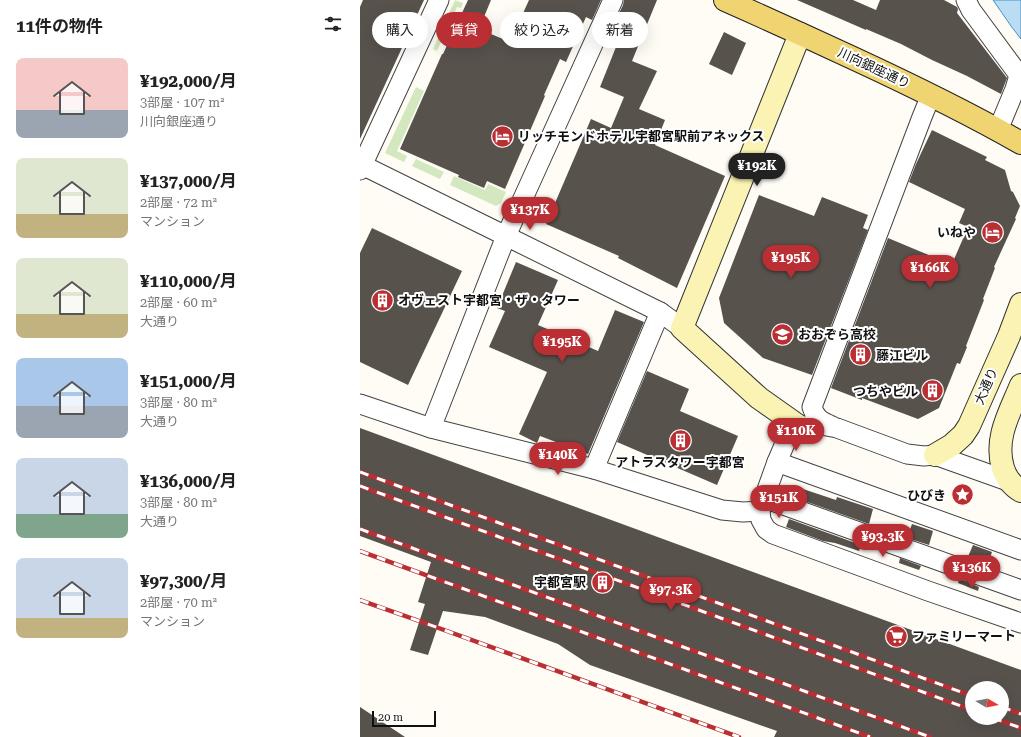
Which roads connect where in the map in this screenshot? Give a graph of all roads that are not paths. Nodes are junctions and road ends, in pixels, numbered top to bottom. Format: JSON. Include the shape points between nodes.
{"nodes":[{"id":1,"x":439,"y":0,"type":"edge"},
{"id":2,"x":613,"y":0,"type":"edge"},
{"id":3,"x":725,"y":0,"type":"edge"},
{"id":4,"x":966,"y":0,"type":"edge"},
{"id":5,"x":800,"y":34,"type":"junction"},
{"id":6,"x":931,"y":95,"type":"junction"},
{"id":7,"x":998,"y":130,"type":"junction"},
{"id":8,"x":1021,"y":143,"type":"edge"},
{"id":9,"x":361,"y":167,"type":"edge"},
{"id":10,"x":506,"y":236,"type":"junction"},
{"id":11,"x":1021,"y":304,"type":"edge"},
{"id":12,"x":660,"y":312,"type":"junction"},
{"id":13,"x":682,"y":328,"type":"junction"},
{"id":14,"x":1021,"y":385,"type":"edge"},
{"id":15,"x":360,"y":404,"type":"edge"},
{"id":16,"x":800,"y":427,"type":"junction"},
{"id":17,"x":431,"y":428,"type":"junction"},
{"id":18,"x":837,"y":428,"type":"junction"},
{"id":19,"x":935,"y":455,"type":"junction"},
{"id":20,"x":777,"y":462,"type":"junction"},
{"id":21,"x":594,"y":470,"type":"junction"},
{"id":22,"x":1015,"y":486,"type":"edge"},
{"id":23,"x":762,"y":504,"type":"junction"},
{"id":24,"x":1021,"y":550,"type":"edge"},
{"id":25,"x":1021,"y":590,"type":"edge"},
{"id":26,"x":1021,"y":623,"type":"edge"}],
"edges":[{"from":1,"to":9,"type":"street"},
{"from":2,"to":10,"type":"street"},
{"from":3,"to":5,"type":"main road","name":"川向銀座通り"},
{"from":4,"to":7,"type":"street","via":[[970,10],[1019,75]]},
{"from":5,"to":6,"type":"main road","name":"川向銀座通り"},
{"from":5,"to":13,"type":"street"},
{"from":6,"to":7,"type":"main road","name":"川向銀座通り"},
{"from":6,"to":18,"type":"street","via":[[812,407],[820,421]]},
{"from":7,"to":8,"type":"main road","name":"川向銀座通り"},
{"from":9,"to":10,"type":"street"},
{"from":10,"to":12,"type":"street"},
{"from":10,"to":17,"type":"street"},
{"from":11,"to":19,"type":"street","name":"大通り","via":[[969,426],[952,446]]},
{"from":12,"to":13,"type":"street"},
{"from":12,"to":21,"type":"street"},
{"from":13,"to":16,"type":"street","via":[[759,398]]},
{"from":14,"to":22,"type":"street","via":[[1002,432],[1000,444],[1000,458]]},
{"from":15,"to":17,"type":"street"},
{"from":16,"to":18,"type":"street","via":[[816,424]]},
{"from":16,"to":20,"type":"street","via":[[786,441]]},
{"from":17,"to":21,"type":"street"},
{"from":18,"to":19,"type":"street","via":[[907,454]]},
{"from":19,"to":22,"type":"street"},
{"from":20,"to":23,"type":"street"},
{"from":20,"to":24,"type":"street"},
{"from":21,"to":23,"type":"street","via":[[722,510],[743,512]]},
{"from":23,"to":25,"type":"street"},
{"from":23,"to":26,"type":"street","via":[[761,520],[772,534]]}]}
